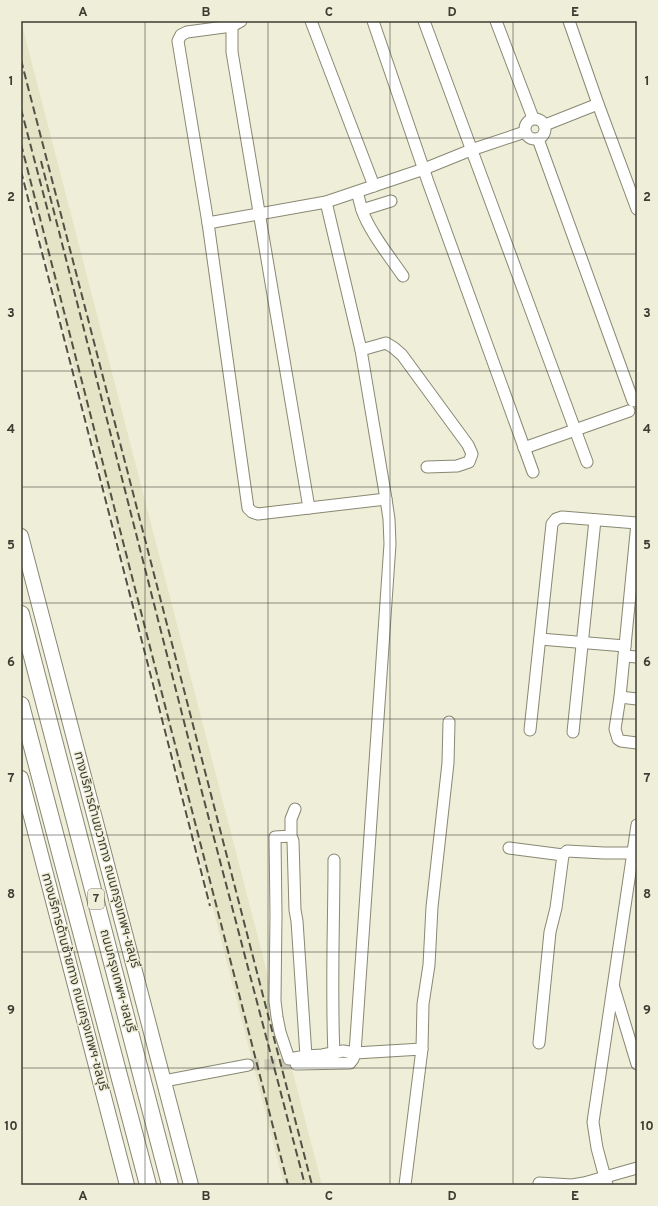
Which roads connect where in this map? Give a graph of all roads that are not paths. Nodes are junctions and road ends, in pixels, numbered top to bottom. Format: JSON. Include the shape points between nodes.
{"nodes":[{"id":1,"x":311,"y":21,"type":"edge"},
{"id":2,"x":374,"y":21,"type":"edge"},
{"id":3,"x":424,"y":21,"type":"edge"},
{"id":4,"x":496,"y":21,"type":"edge"},
{"id":5,"x":569,"y":21,"type":"edge"},
{"id":6,"x":236,"y":24,"type":"edge"},
{"id":7,"x":598,"y":104,"type":"junction"},
{"id":8,"x":533,"y":118,"type":"junction"},
{"id":9,"x":545,"y":125,"type":"junction"},
{"id":10,"x":525,"y":132,"type":"junction"},
{"id":11,"x":538,"y":139,"type":"junction"},
{"id":12,"x":471,"y":150,"type":"junction"},
{"id":13,"x":424,"y":169,"type":"junction"},
{"id":14,"x":374,"y":186,"type":"junction"},
{"id":15,"x":357,"y":192,"type":"junction"},
{"id":16,"x":391,"y":201,"type":"dead end"},
{"id":17,"x":326,"y":202,"type":"junction"},
{"id":18,"x":637,"y":209,"type":"edge"},
{"id":19,"x":362,"y":210,"type":"junction"},
{"id":20,"x":259,"y":214,"type":"junction"},
{"id":21,"x":208,"y":223,"type":"junction"},
{"id":22,"x":403,"y":276,"type":"dead end"},
{"id":23,"x":361,"y":350,"type":"junction"},
{"id":24,"x":634,"y":407,"type":"edge"},
{"id":25,"x":576,"y":430,"type":"junction"},
{"id":26,"x":524,"y":448,"type":"junction"},
{"id":27,"x":587,"y":462,"type":"dead end"},
{"id":28,"x":427,"y":467,"type":"dead end"},
{"id":29,"x":533,"y":472,"type":"dead end"},
{"id":30,"x":386,"y":499,"type":"junction"},
{"id":31,"x":309,"y":508,"type":"junction"},
{"id":32,"x":595,"y":520,"type":"junction"},
{"id":33,"x":637,"y":523,"type":"edge"},
{"id":34,"x":21,"y":536,"type":"edge"},
{"id":35,"x":634,"y":573,"type":"edge"},
{"id":36,"x":21,"y":614,"type":"edge"},
{"id":37,"x":632,"y":616,"type":"edge"},
{"id":38,"x":540,"y":639,"type":"junction"},
{"id":39,"x":582,"y":642,"type":"junction"},
{"id":40,"x":624,"y":651,"type":"junction"},
{"id":41,"x":637,"y":657,"type":"edge"},
{"id":42,"x":620,"y":697,"type":"junction"},
{"id":43,"x":637,"y":699,"type":"edge"},
{"id":44,"x":21,"y":705,"type":"edge"},
{"id":45,"x":449,"y":722,"type":"dead end"},
{"id":46,"x":530,"y":730,"type":"dead end"},
{"id":47,"x":573,"y":732,"type":"dead end"},
{"id":48,"x":637,"y":743,"type":"edge"},
{"id":49,"x":21,"y":778,"type":"edge"},
{"id":50,"x":295,"y":809,"type":"dead end"},
{"id":51,"x":637,"y":825,"type":"edge"},
{"id":52,"x":291,"y":836,"type":"junction"},
{"id":53,"x":509,"y":848,"type":"dead end"},
{"id":54,"x":633,"y":853,"type":"junction"},
{"id":55,"x":563,"y":855,"type":"junction"},
{"id":56,"x":334,"y":860,"type":"dead end"},
{"id":57,"x":614,"y":986,"type":"junction"},
{"id":58,"x":539,"y":1043,"type":"dead end"},
{"id":59,"x":422,"y":1049,"type":"junction"},
{"id":60,"x":355,"y":1053,"type":"junction"},
{"id":61,"x":334,"y":1054,"type":"junction"},
{"id":62,"x":306,"y":1056,"type":"junction"},
{"id":63,"x":296,"y":1064,"type":"tunnel mouth"},
{"id":64,"x":637,"y":1064,"type":"edge"},
{"id":65,"x":248,"y":1066,"type":"tunnel mouth"},
{"id":66,"x":164,"y":1081,"type":"junction"},
{"id":67,"x":637,"y":1168,"type":"edge"},
{"id":68,"x":607,"y":1182,"type":"edge"},
{"id":69,"x":539,"y":1183,"type":"dead end"},
{"id":70,"x":126,"y":1185,"type":"edge"},
{"id":71,"x":148,"y":1185,"type":"edge"},
{"id":72,"x":170,"y":1185,"type":"edge"},
{"id":73,"x":191,"y":1185,"type":"edge"},
{"id":74,"x":405,"y":1185,"type":"edge"}],
"edges":[{"from":1,"to":14,"type":"street"},
{"from":2,"to":13,"type":"street"},
{"from":3,"to":12,"type":"street"},
{"from":4,"to":8,"type":"street"},
{"from":5,"to":7,"type":"street"},
{"from":6,"to":20,"type":"street","via":[[232,52]]},
{"from":6,"to":21,"type":"street","via":[[187,32],[181,35],[178,41]]},
{"from":7,"to":9,"type":"street"},
{"from":7,"to":18,"type":"street"},
{"from":8,"to":9,"type":"street","via":[[541,120]]},
{"from":8,"to":10,"type":"street","via":[[527,122]]},
{"from":9,"to":11,"type":"street","via":[[546,132]]},
{"from":10,"to":11,"type":"street","via":[[532,139]]},
{"from":10,"to":12,"type":"street"},
{"from":11,"to":24,"type":"street"},
{"from":12,"to":13,"type":"street"},
{"from":12,"to":25,"type":"street"},
{"from":13,"to":14,"type":"street"},
{"from":13,"to":26,"type":"street"},
{"from":14,"to":15,"type":"street"},
{"from":15,"to":17,"type":"street"},
{"from":15,"to":19,"type":"street"},
{"from":16,"to":19,"type":"street"},
{"from":17,"to":20,"type":"street"},
{"from":17,"to":23,"type":"street"},
{"from":19,"to":22,"type":"street","via":[[382,246]]},
{"from":20,"to":21,"type":"street"},
{"from":20,"to":31,"type":"street"},
{"from":21,"to":31,"type":"street","via":[[248,508],[258,514]]},
{"from":23,"to":28,"type":"street","via":[[386,343],[402,355],[472,454],[469,462],[457,466]]},
{"from":23,"to":30,"type":"street"},
{"from":24,"to":25,"type":"street"},
{"from":25,"to":26,"type":"street"},
{"from":25,"to":27,"type":"street"},
{"from":26,"to":29,"type":"street"},
{"from":30,"to":31,"type":"street"},
{"from":30,"to":60,"type":"street","via":[[390,544]]},
{"from":32,"to":33,"type":"street"},
{"from":32,"to":38,"type":"street","via":[[562,518],[556,519],[552,524]]},
{"from":32,"to":39,"type":"street"},
{"from":33,"to":35,"type":"street"},
{"from":34,"to":66,"type":"main road","name":"ทางบริการด้านขวาทาง ถนนกรุงเทพฯ-ชลบุรี"},
{"from":35,"to":37,"type":"street"},
{"from":36,"to":72,"type":"highway","name":"ถนนกรุงเทพฯ-ชลบุรี","number":"7"},
{"from":37,"to":40,"type":"street"},
{"from":38,"to":39,"type":"street"},
{"from":38,"to":46,"type":"street"},
{"from":39,"to":40,"type":"street"},
{"from":39,"to":47,"type":"street"},
{"from":40,"to":41,"type":"street"},
{"from":40,"to":42,"type":"street"},
{"from":42,"to":43,"type":"street"},
{"from":42,"to":48,"type":"street","via":[[616,735],[621,741]]},
{"from":44,"to":71,"type":"highway","name":"ถนนกรุงเทพฯ-ชลบุรี","number":"7"},
{"from":45,"to":59,"type":"street","via":[[448,763],[423,1004]]},
{"from":49,"to":70,"type":"main road","name":"ทางบริการด้านซ้ายทาง ถนนกรุงเทพฯ-ชลบุรี"},
{"from":50,"to":52,"type":"street","via":[[291,819]]},
{"from":51,"to":54,"type":"street"},
{"from":52,"to":62,"type":"street"},
{"from":52,"to":62,"type":"street","via":[[275,838],[275,1001],[280,1032],[289,1059]]},
{"from":53,"to":55,"type":"street"},
{"from":54,"to":55,"type":"street","via":[[574,850]]},
{"from":54,"to":57,"type":"street"},
{"from":55,"to":58,"type":"street","via":[[550,932]]},
{"from":56,"to":61,"type":"street"},
{"from":57,"to":64,"type":"street"},
{"from":57,"to":68,"type":"street","via":[[593,1122],[596,1148]]},
{"from":59,"to":60,"type":"street"},
{"from":59,"to":74,"type":"street"},
{"from":60,"to":61,"type":"street","via":[[343,1051]]},
{"from":60,"to":63,"type":"street","via":[[350,1062]]},
{"from":61,"to":62,"type":"street"},
{"from":65,"to":66,"type":"street"},
{"from":66,"to":73,"type":"main road","name":"ทางบริการด้านขวาทาง ถนนกรุงเทพฯ-ชลบุรี"},
{"from":67,"to":68,"type":"street"},
{"from":68,"to":69,"type":"street","via":[[572,1185]]}]}
